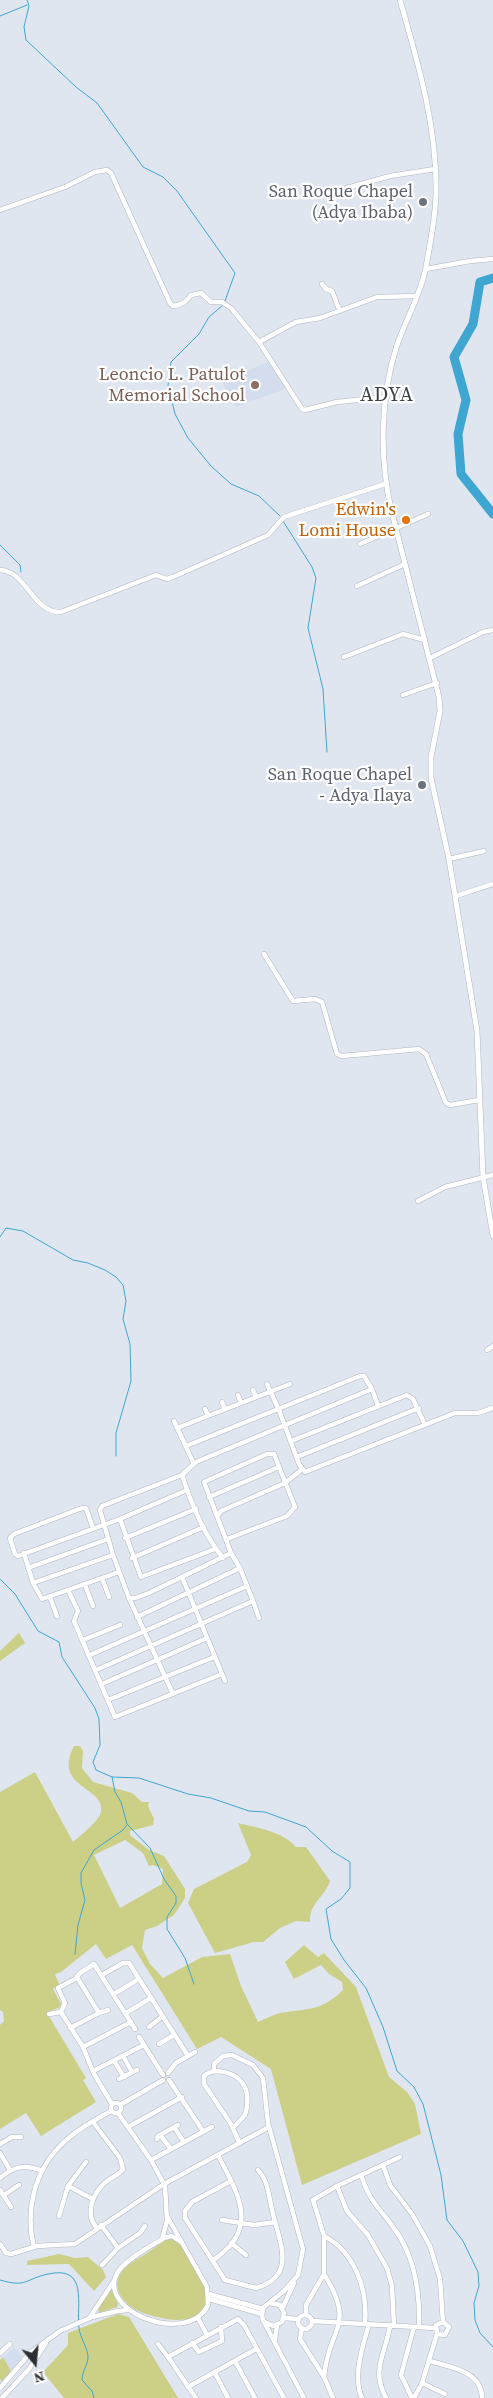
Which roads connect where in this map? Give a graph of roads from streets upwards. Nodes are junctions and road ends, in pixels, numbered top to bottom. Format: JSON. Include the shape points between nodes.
{"nodes":[{"id":1,"x":400,"y":0,"type":"edge"},
{"id":2,"x":435,"y":169,"type":"junction"},
{"id":3,"x":346,"y":188,"type":"dead end"},
{"id":4,"x":0,"y":210,"type":"edge"},
{"id":5,"x":493,"y":259,"type":"edge"},
{"id":6,"x":426,"y":269,"type":"junction"},
{"id":7,"x":322,"y":284,"type":"dead end"},
{"id":8,"x":417,"y":296,"type":"junction"},
{"id":9,"x":339,"y":309,"type":"junction"},
{"id":10,"x":259,"y":342,"type":"junction"},
{"id":11,"x":387,"y":397,"type":"junction"},
{"id":12,"x":385,"y":484,"type":"junction"},
{"id":13,"x":428,"y":514,"type":"dead end"},
{"id":14,"x":396,"y":530,"type":"junction"},
{"id":15,"x":360,"y":544,"type":"dead end"},
{"id":16,"x":405,"y":564,"type":"junction"},
{"id":17,"x":0,"y":570,"type":"edge"},
{"id":18,"x":356,"y":586,"type":"dead end"},
{"id":19,"x":493,"y":630,"type":"edge"},
{"id":20,"x":425,"y":640,"type":"junction"},
{"id":21,"x":344,"y":656,"type":"dead end"},
{"id":22,"x":430,"y":658,"type":"junction"},
{"id":23,"x":437,"y":683,"type":"junction"},
{"id":24,"x":402,"y":696,"type":"dead end"},
{"id":25,"x":484,"y":851,"type":"dead end"},
{"id":26,"x":449,"y":859,"type":"junction"},
{"id":27,"x":493,"y":884,"type":"edge"},
{"id":28,"x":456,"y":896,"type":"junction"},
{"id":29,"x":264,"y":954,"type":"dead end"},
{"id":30,"x":479,"y":1100,"type":"junction"},
{"id":31,"x":493,"y":1175,"type":"edge"},
{"id":32,"x":483,"y":1177,"type":"junction"},
{"id":33,"x":418,"y":1201,"type":"dead end"},
{"id":34,"x":493,"y":1236,"type":"edge"},
{"id":35,"x":493,"y":1346,"type":"edge"},
{"id":36,"x":487,"y":1350,"type":"dead end"},
{"id":37,"x":267,"y":1384,"type":"dead end"},
{"id":38,"x":290,"y":1384,"type":"dead end"},
{"id":39,"x":372,"y":1389,"type":"junction"},
{"id":40,"x":253,"y":1390,"type":"dead end"},
{"id":41,"x":270,"y":1392,"type":"junction"},
{"id":42,"x":238,"y":1395,"type":"dead end"},
{"id":43,"x":256,"y":1397,"type":"junction"},
{"id":44,"x":222,"y":1402,"type":"dead end"},
{"id":45,"x":240,"y":1403,"type":"junction"},
{"id":46,"x":378,"y":1406,"type":"junction"},
{"id":47,"x":205,"y":1408,"type":"dead end"},
{"id":48,"x":419,"y":1408,"type":"junction"},
{"id":49,"x":493,"y":1408,"type":"edge"},
{"id":50,"x":225,"y":1409,"type":"junction"},
{"id":51,"x":280,"y":1410,"type":"junction"},
{"id":52,"x":189,"y":1415,"type":"dead end"},
{"id":53,"x":208,"y":1416,"type":"junction"},
{"id":54,"x":174,"y":1421,"type":"dead end"},
{"id":55,"x":192,"y":1421,"type":"junction"},
{"id":56,"x":424,"y":1425,"type":"junction"},
{"id":57,"x":286,"y":1426,"type":"junction"},
{"id":58,"x":177,"y":1428,"type":"junction"},
{"id":59,"x":291,"y":1441,"type":"junction"},
{"id":60,"x":186,"y":1446,"type":"junction"},
{"id":61,"x":297,"y":1457,"type":"junction"},
{"id":62,"x":194,"y":1464,"type":"junction"},
{"id":63,"x":279,"y":1466,"type":"junction"},
{"id":64,"x":301,"y":1470,"type":"junction"},
{"id":65,"x":182,"y":1475,"type":"junction"},
{"id":66,"x":285,"y":1482,"type":"junction"},
{"id":67,"x":187,"y":1490,"type":"junction"},
{"id":68,"x":209,"y":1497,"type":"junction"},
{"id":69,"x":196,"y":1509,"type":"junction"},
{"id":70,"x":217,"y":1516,"type":"junction"},
{"id":71,"x":120,"y":1519,"type":"junction"},
{"id":72,"x":105,"y":1525,"type":"junction"},
{"id":73,"x":204,"y":1527,"type":"junction"},
{"id":74,"x":93,"y":1528,"type":"junction"},
{"id":75,"x":125,"y":1538,"type":"junction"},
{"id":76,"x":108,"y":1539,"type":"junction"},
{"id":77,"x":227,"y":1539,"type":"junction"},
{"id":78,"x":215,"y":1549,"type":"junction"},
{"id":79,"x":231,"y":1553,"type":"junction"},
{"id":80,"x":24,"y":1554,"type":"junction"},
{"id":81,"x":113,"y":1555,"type":"junction"},
{"id":82,"x":132,"y":1558,"type":"junction"},
{"id":83,"x":222,"y":1558,"type":"junction"},
{"id":84,"x":28,"y":1568,"type":"junction"},
{"id":85,"x":240,"y":1568,"type":"junction"},
{"id":86,"x":119,"y":1572,"type":"junction"},
{"id":87,"x":182,"y":1577,"type":"junction"},
{"id":88,"x":102,"y":1578,"type":"junction"},
{"id":89,"x":33,"y":1583,"type":"junction"},
{"id":90,"x":85,"y":1585,"type":"junction"},
{"id":91,"x":247,"y":1586,"type":"junction"},
{"id":92,"x":68,"y":1590,"type":"junction"},
{"id":93,"x":189,"y":1593,"type":"junction"},
{"id":94,"x":109,"y":1597,"type":"dead end"},
{"id":95,"x":50,"y":1598,"type":"junction"},
{"id":96,"x":128,"y":1598,"type":"junction"},
{"id":97,"x":253,"y":1601,"type":"junction"},
{"id":98,"x":93,"y":1606,"type":"dead end"},
{"id":99,"x":194,"y":1607,"type":"junction"},
{"id":100,"x":57,"y":1616,"type":"dead end"},
{"id":101,"x":137,"y":1617,"type":"junction"},
{"id":102,"x":259,"y":1618,"type":"dead end"},
{"id":103,"x":200,"y":1622,"type":"junction"},
{"id":104,"x":120,"y":1625,"type":"dead end"},
{"id":105,"x":143,"y":1632,"type":"junction"},
{"id":106,"x":207,"y":1638,"type":"junction"},
{"id":107,"x":83,"y":1640,"type":"junction"},
{"id":108,"x":151,"y":1647,"type":"junction"},
{"id":109,"x":90,"y":1655,"type":"junction"},
{"id":110,"x":214,"y":1657,"type":"junction"},
{"id":111,"x":158,"y":1660,"type":"junction"},
{"id":112,"x":96,"y":1670,"type":"junction"},
{"id":113,"x":222,"y":1674,"type":"junction"},
{"id":114,"x":165,"y":1677,"type":"junction"},
{"id":115,"x":225,"y":1681,"type":"dead end"},
{"id":116,"x":102,"y":1684,"type":"junction"},
{"id":117,"x":172,"y":1694,"type":"junction"},
{"id":118,"x":108,"y":1700,"type":"junction"},
{"id":119,"x":116,"y":1718,"type":"junction"},
{"id":120,"x":118,"y":1724,"type":"dead end"},
{"id":121,"x":102,"y":1975,"type":"junction"},
{"id":122,"x":77,"y":1977,"type":"junction"},
{"id":123,"x":140,"y":1979,"type":"junction"},
{"id":124,"x":114,"y":1994,"type":"junction"},
{"id":125,"x":151,"y":1998,"type":"junction"},
{"id":126,"x":108,"y":2010,"type":"dead end"},
{"id":127,"x":61,"y":2012,"type":"junction"},
{"id":128,"x":126,"y":2013,"type":"junction"},
{"id":129,"x":50,"y":2014,"type":"dead end"},
{"id":130,"x":99,"y":2014,"type":"junction"},
{"id":131,"x":162,"y":2016,"type":"junction"},
{"id":132,"x":131,"y":2022,"type":"junction"},
{"id":133,"x":149,"y":2027,"type":"dead end"},
{"id":134,"x":70,"y":2028,"type":"junction"},
{"id":135,"x":136,"y":2029,"type":"dead end"},
{"id":136,"x":174,"y":2035,"type":"junction"},
{"id":137,"x":139,"y":2037,"type":"dead end"},
{"id":138,"x":159,"y":2044,"type":"dead end"},
{"id":139,"x":144,"y":2045,"type":"junction"},
{"id":140,"x":83,"y":2047,"type":"junction"},
{"id":141,"x":195,"y":2052,"type":"dead end"},
{"id":142,"x":123,"y":2056,"type":"junction"},
{"id":143,"x":188,"y":2056,"type":"junction"},
{"id":144,"x":114,"y":2060,"type":"junction"},
{"id":145,"x":214,"y":2071,"type":"junction"},
{"id":146,"x":93,"y":2072,"type":"junction"},
{"id":147,"x":165,"y":2076,"type":"junction"},
{"id":148,"x":182,"y":2097,"type":"junction"},
{"id":149,"x":112,"y":2104,"type":"junction"},
{"id":150,"x":120,"y":2105,"type":"junction"},
{"id":151,"x":111,"y":2111,"type":"junction"},
{"id":152,"x":118,"y":2113,"type":"junction"},
{"id":153,"x":93,"y":2122,"type":"junction"},
{"id":154,"x":128,"y":2127,"type":"junction"},
{"id":155,"x":212,"y":2127,"type":"dead end"},
{"id":156,"x":269,"y":2127,"type":"junction"},
{"id":157,"x":233,"y":2128,"type":"junction"},
{"id":158,"x":203,"y":2131,"type":"junction"},
{"id":159,"x":21,"y":2137,"type":"dead end"},
{"id":160,"x":184,"y":2142,"type":"junction"},
{"id":161,"x":239,"y":2142,"type":"junction"},
{"id":162,"x":0,"y":2144,"type":"edge"},
{"id":163,"x":171,"y":2149,"type":"junction"},
{"id":164,"x":0,"y":2153,"type":"edge"},
{"id":165,"x":218,"y":2155,"type":"junction"},
{"id":166,"x":400,"y":2157,"type":"dead end"},
{"id":167,"x":151,"y":2160,"type":"junction"},
{"id":168,"x":86,"y":2162,"type":"dead end"},
{"id":169,"x":383,"y":2165,"type":"junction"},
{"id":170,"x":10,"y":2170,"type":"junction"},
{"id":171,"x":258,"y":2170,"type":"dead end"},
{"id":172,"x":42,"y":2171,"type":"junction"},
{"id":173,"x":360,"y":2175,"type":"junction"},
{"id":174,"x":0,"y":2178,"type":"edge"},
{"id":175,"x":231,"y":2181,"type":"junction"},
{"id":176,"x":164,"y":2184,"type":"junction"},
{"id":177,"x":19,"y":2185,"type":"dead end"},
{"id":178,"x":68,"y":2186,"type":"junction"},
{"id":179,"x":338,"y":2186,"type":"junction"},
{"id":180,"x":0,"y":2190,"type":"edge"},
{"id":181,"x":4,"y":2195,"type":"junction"},
{"id":182,"x":93,"y":2199,"type":"junction"},
{"id":183,"x":11,"y":2207,"type":"dead end"},
{"id":184,"x":60,"y":2216,"type":"dead end"},
{"id":185,"x":167,"y":2216,"type":"junction"},
{"id":186,"x":222,"y":2220,"type":"dead end"},
{"id":187,"x":242,"y":2222,"type":"junction"},
{"id":188,"x":275,"y":2222,"type":"junction"},
{"id":189,"x":145,"y":2226,"type":"dead end"},
{"id":190,"x":99,"y":2227,"type":"junction"},
{"id":191,"x":324,"y":2236,"type":"junction"},
{"id":192,"x":161,"y":2240,"type":"junction"},
{"id":193,"x":182,"y":2242,"type":"junction"},
{"id":194,"x":231,"y":2243,"type":"junction"},
{"id":195,"x":0,"y":2244,"type":"edge"},
{"id":196,"x":34,"y":2247,"type":"junction"},
{"id":197,"x":118,"y":2248,"type":"junction"},
{"id":198,"x":246,"y":2255,"type":"dead end"},
{"id":199,"x":213,"y":2260,"type":"junction"},
{"id":200,"x":102,"y":2265,"type":"dead end"},
{"id":201,"x":324,"y":2274,"type":"junction"},
{"id":202,"x":114,"y":2280,"type":"junction"},
{"id":203,"x":294,"y":2282,"type":"junction"},
{"id":204,"x":209,"y":2296,"type":"junction"},
{"id":205,"x":270,"y":2303,"type":"junction"},
{"id":206,"x":283,"y":2308,"type":"junction"},
{"id":207,"x":129,"y":2311,"type":"junction"},
{"id":208,"x":262,"y":2312,"type":"junction"},
{"id":209,"x":306,"y":2314,"type":"junction"},
{"id":210,"x":89,"y":2318,"type":"junction"},
{"id":211,"x":198,"y":2318,"type":"junction"},
{"id":212,"x":284,"y":2318,"type":"junction"},
{"id":213,"x":298,"y":2319,"type":"junction"},
{"id":214,"x":264,"y":2321,"type":"junction"},
{"id":215,"x":312,"y":2321,"type":"junction"},
{"id":216,"x":340,"y":2322,"type":"junction"},
{"id":217,"x":443,"y":2322,"type":"junction"},
{"id":218,"x":367,"y":2324,"type":"junction"},
{"id":219,"x":277,"y":2325,"type":"junction"},
{"id":220,"x":392,"y":2326,"type":"junction"},
{"id":221,"x":221,"y":2327,"type":"junction"},
{"id":222,"x":417,"y":2327,"type":"junction"},
{"id":223,"x":302,"y":2328,"type":"junction"},
{"id":224,"x":435,"y":2328,"type":"junction"},
{"id":225,"x":437,"y":2334,"type":"junction"},
{"id":226,"x":207,"y":2335,"type":"junction"},
{"id":227,"x":47,"y":2341,"type":"junction"},
{"id":228,"x":275,"y":2341,"type":"junction"},
{"id":229,"x":192,"y":2343,"type":"junction"},
{"id":230,"x":10,"y":2344,"type":"dead end"},
{"id":231,"x":158,"y":2344,"type":"dead end"},
{"id":232,"x":256,"y":2349,"type":"junction"},
{"id":233,"x":0,"y":2353,"type":"edge"},
{"id":234,"x":168,"y":2357,"type":"junction"},
{"id":235,"x":235,"y":2361,"type":"junction"},
{"id":236,"x":430,"y":2361,"type":"junction"},
{"id":237,"x":215,"y":2373,"type":"junction"},
{"id":238,"x":324,"y":2377,"type":"junction"},
{"id":239,"x":422,"y":2383,"type":"junction"},
{"id":240,"x":188,"y":2387,"type":"junction"},
{"id":241,"x":0,"y":2388,"type":"edge"},
{"id":242,"x":445,"y":2394,"type":"dead end"},
{"id":243,"x":2,"y":2398,"type":"edge"},
{"id":244,"x":196,"y":2398,"type":"edge"},
{"id":245,"x":228,"y":2398,"type":"edge"},
{"id":246,"x":255,"y":2398,"type":"edge"},
{"id":247,"x":284,"y":2398,"type":"edge"},
{"id":248,"x":304,"y":2398,"type":"edge"},
{"id":249,"x":332,"y":2398,"type":"edge"},
{"id":250,"x":362,"y":2398,"type":"edge"},
{"id":251,"x":386,"y":2398,"type":"edge"},
{"id":252,"x":413,"y":2398,"type":"edge"},
{"id":253,"x":482,"y":2398,"type":"edge"}],
"edges":[{"from":1,"to":2,"type":"street","via":[[426,95]]},
{"from":2,"to":3,"type":"street","via":[[390,176]]},
{"from":2,"to":6,"type":"street","via":[[436,193]]},
{"from":4,"to":10,"type":"street","via":[[65,187],[95,172],[111,172],[170,303],[180,306],[191,295],[201,293],[211,302],[222,302],[231,308]]},
{"from":5,"to":6,"type":"street"},
{"from":6,"to":8,"type":"street"},
{"from":7,"to":9,"type":"street","via":[[333,291]]},
{"from":8,"to":9,"type":"street","via":[[377,297]]},
{"from":8,"to":11,"type":"street","via":[[397,345]]},
{"from":9,"to":10,"type":"street","via":[[320,318],[290,324]]},
{"from":10,"to":11,"type":"street","via":[[302,409]]},
{"from":11,"to":12,"type":"street","via":[[382,456]]},
{"from":12,"to":14,"type":"street"},
{"from":12,"to":17,"type":"street","via":[[284,517],[268,535],[173,577],[167,579],[156,575],[61,612],[48,610],[15,575]]},
{"from":13,"to":14,"type":"street"},
{"from":14,"to":15,"type":"street"},
{"from":14,"to":16,"type":"street"},
{"from":16,"to":18,"type":"street"},
{"from":16,"to":20,"type":"street"},
{"from":19,"to":22,"type":"street"},
{"from":20,"to":21,"type":"street","via":[[403,634]]},
{"from":20,"to":22,"type":"street"},
{"from":22,"to":23,"type":"street"},
{"from":23,"to":24,"type":"street"},
{"from":23,"to":26,"type":"street","via":[[440,712],[431,757],[431,778]]},
{"from":25,"to":26,"type":"street"},
{"from":26,"to":28,"type":"street"},
{"from":27,"to":28,"type":"street"},
{"from":28,"to":30,"type":"street","via":[[477,1031]]},
{"from":29,"to":30,"type":"street","via":[[293,1001],[314,999],[322,1002],[337,1054],[419,1049],[426,1054],[446,1103]]},
{"from":30,"to":32,"type":"street"},
{"from":31,"to":32,"type":"street"},
{"from":32,"to":33,"type":"street","via":[[445,1187]]},
{"from":32,"to":34,"type":"street"},
{"from":35,"to":36,"type":"street"},
{"from":37,"to":41,"type":"street"},
{"from":38,"to":41,"type":"street"},
{"from":39,"to":46,"type":"street"},
{"from":39,"to":51,"type":"street","via":[[364,1376],[360,1376]]},
{"from":39,"to":57,"type":"street"},
{"from":40,"to":43,"type":"street"},
{"from":41,"to":43,"type":"street"},
{"from":41,"to":51,"type":"street"},
{"from":42,"to":45,"type":"street"},
{"from":43,"to":45,"type":"street"},
{"from":44,"to":50,"type":"street"},
{"from":45,"to":50,"type":"street"},
{"from":46,"to":48,"type":"street","via":[[406,1395]]},
{"from":46,"to":59,"type":"street"},
{"from":47,"to":53,"type":"street"},
{"from":48,"to":56,"type":"street"},
{"from":48,"to":61,"type":"street"},
{"from":49,"to":56,"type":"street","via":[[478,1413],[455,1413]]},
{"from":50,"to":53,"type":"street"},
{"from":51,"to":57,"type":"street"},
{"from":51,"to":60,"type":"street"},
{"from":52,"to":55,"type":"street"},
{"from":53,"to":55,"type":"street"},
{"from":54,"to":58,"type":"street"},
{"from":55,"to":58,"type":"street"},
{"from":56,"to":64,"type":"street","via":[[305,1472]]},
{"from":57,"to":59,"type":"street"},
{"from":57,"to":62,"type":"street"},
{"from":58,"to":60,"type":"street"},
{"from":59,"to":61,"type":"street"},
{"from":60,"to":62,"type":"street"},
{"from":61,"to":64,"type":"street"},
{"from":62,"to":65,"type":"street"},
{"from":63,"to":66,"type":"street"},
{"from":63,"to":68,"type":"street"},
{"from":63,"to":68,"type":"street","via":[[271,1452],[208,1479],[204,1482]]},
{"from":64,"to":66,"type":"street"},
{"from":65,"to":67,"type":"street"},
{"from":65,"to":72,"type":"street","via":[[102,1506],[100,1510]]},
{"from":66,"to":70,"type":"street","via":[[221,1511]]},
{"from":66,"to":77,"type":"street","via":[[294,1507],[291,1513]]},
{"from":67,"to":69,"type":"street"},
{"from":67,"to":71,"type":"street"},
{"from":68,"to":70,"type":"street"},
{"from":69,"to":73,"type":"street"},
{"from":69,"to":75,"type":"street"},
{"from":70,"to":77,"type":"street"},
{"from":71,"to":72,"type":"street"},
{"from":71,"to":75,"type":"street"},
{"from":72,"to":74,"type":"street"},
{"from":72,"to":76,"type":"street"},
{"from":73,"to":78,"type":"street"},
{"from":73,"to":82,"type":"street"},
{"from":74,"to":80,"type":"street"},
{"from":74,"to":80,"type":"street","via":[[86,1508],[82,1508],[11,1535],[16,1556]]},
{"from":75,"to":82,"type":"street"},
{"from":76,"to":81,"type":"street"},
{"from":76,"to":84,"type":"street"},
{"from":77,"to":79,"type":"street"},
{"from":78,"to":82,"type":"street","via":[[141,1578]]},
{"from":78,"to":83,"type":"street"},
{"from":79,"to":83,"type":"street"},
{"from":79,"to":85,"type":"street"},
{"from":80,"to":84,"type":"street"},
{"from":81,"to":86,"type":"street"},
{"from":81,"to":89,"type":"street"},
{"from":83,"to":87,"type":"street"},
{"from":84,"to":89,"type":"street"},
{"from":85,"to":91,"type":"street"},
{"from":85,"to":93,"type":"street"},
{"from":86,"to":88,"type":"street"},
{"from":86,"to":96,"type":"street"},
{"from":87,"to":93,"type":"street"},
{"from":87,"to":96,"type":"street","via":[[135,1598]]},
{"from":88,"to":90,"type":"street"},
{"from":88,"to":94,"type":"street"},
{"from":89,"to":95,"type":"street","via":[[40,1598]]},
{"from":90,"to":92,"type":"street"},
{"from":90,"to":98,"type":"street"},
{"from":91,"to":97,"type":"street"},
{"from":91,"to":99,"type":"street"},
{"from":92,"to":95,"type":"street"},
{"from":92,"to":107,"type":"street","via":[[78,1611],[74,1621]]},
{"from":93,"to":99,"type":"street"},
{"from":93,"to":101,"type":"street"},
{"from":95,"to":100,"type":"street"},
{"from":96,"to":101,"type":"street"},
{"from":97,"to":102,"type":"street"},
{"from":97,"to":103,"type":"street"},
{"from":99,"to":103,"type":"street"},
{"from":99,"to":105,"type":"street"},
{"from":101,"to":105,"type":"street"},
{"from":103,"to":106,"type":"street"},
{"from":103,"to":108,"type":"street"},
{"from":104,"to":107,"type":"street"},
{"from":105,"to":108,"type":"street"},
{"from":105,"to":109,"type":"street"},
{"from":106,"to":110,"type":"street"},
{"from":106,"to":111,"type":"street"},
{"from":107,"to":109,"type":"street"},
{"from":108,"to":111,"type":"street"},
{"from":108,"to":112,"type":"street"},
{"from":109,"to":112,"type":"street"},
{"from":110,"to":113,"type":"street"},
{"from":110,"to":114,"type":"street"},
{"from":111,"to":114,"type":"street"},
{"from":111,"to":116,"type":"street"},
{"from":112,"to":116,"type":"street"},
{"from":113,"to":115,"type":"street"},
{"from":113,"to":117,"type":"street"},
{"from":114,"to":117,"type":"street"},
{"from":114,"to":118,"type":"street"},
{"from":116,"to":118,"type":"street"},
{"from":117,"to":119,"type":"street"},
{"from":118,"to":119,"type":"street"},
{"from":119,"to":120,"type":"street"},
{"from":121,"to":122,"type":"street","via":[[93,1964]]},
{"from":121,"to":123,"type":"street","via":[[127,1962]]},
{"from":121,"to":124,"type":"street"},
{"from":122,"to":127,"type":"street","via":[[58,1988],[65,2003]]},
{"from":122,"to":130,"type":"street"},
{"from":123,"to":124,"type":"street"},
{"from":123,"to":125,"type":"street"},
{"from":124,"to":128,"type":"street"},
{"from":125,"to":128,"type":"street"},
{"from":125,"to":131,"type":"street"},
{"from":126,"to":130,"type":"street"},
{"from":127,"to":129,"type":"street"},
{"from":127,"to":134,"type":"street"},
{"from":128,"to":132,"type":"street"},
{"from":130,"to":134,"type":"street"},
{"from":131,"to":133,"type":"street"},
{"from":131,"to":136,"type":"street"},
{"from":132,"to":135,"type":"street"},
{"from":132,"to":140,"type":"street"},
{"from":134,"to":140,"type":"street"},
{"from":136,"to":138,"type":"street"},
{"from":136,"to":143,"type":"street"},
{"from":137,"to":139,"type":"street"},
{"from":139,"to":142,"type":"street"},
{"from":139,"to":147,"type":"street"},
{"from":140,"to":146,"type":"street"},
{"from":141,"to":143,"type":"street"},
{"from":142,"to":144,"type":"street"},
{"from":142,"to":144,"type":"street","via":[[134,2071],[121,2078]]},
{"from":143,"to":147,"type":"street","via":[[176,2063]]},
{"from":144,"to":146,"type":"street"},
{"from":145,"to":156,"type":"street","via":[[215,2062],[229,2054],[257,2068],[264,2082]]},
{"from":145,"to":157,"type":"street","via":[[206,2074],[203,2081]]},
{"from":145,"to":157,"type":"street","via":[[238,2079],[246,2090],[245,2115]]},
{"from":146,"to":149,"type":"street"},
{"from":147,"to":148,"type":"street"},
{"from":147,"to":150,"type":"street"},
{"from":148,"to":154,"type":"street"},
{"from":148,"to":158,"type":"street"},
{"from":149,"to":150,"type":"street"},
{"from":149,"to":151,"type":"street"},
{"from":150,"to":152,"type":"street"},
{"from":151,"to":152,"type":"street"},
{"from":151,"to":153,"type":"street"},
{"from":152,"to":154,"type":"street"},
{"from":153,"to":172,"type":"street","via":[[61,2145]]},
{"from":153,"to":182,"type":"street","via":[[125,2169],[102,2185]]},
{"from":154,"to":167,"type":"street"},
{"from":155,"to":158,"type":"street"},
{"from":156,"to":161,"type":"street"},
{"from":156,"to":203,"type":"street","via":[[302,2244],[302,2266]]},
{"from":157,"to":161,"type":"street"},
{"from":158,"to":160,"type":"street"},
{"from":159,"to":162,"type":"street","via":[[12,2137]]},
{"from":160,"to":163,"type":"street"},
{"from":160,"to":163,"type":"street","via":[[176,2126],[159,2137]]},
{"from":161,"to":165,"type":"street"},
{"from":163,"to":167,"type":"street"},
{"from":164,"to":170,"type":"street"},
{"from":165,"to":175,"type":"street"},
{"from":165,"to":176,"type":"street"},
{"from":166,"to":169,"type":"street"},
{"from":167,"to":176,"type":"street"},
{"from":168,"to":178,"type":"street"},
{"from":169,"to":173,"type":"street"},
{"from":169,"to":217,"type":"street","via":[[390,2186],[412,2214],[430,2246],[440,2279]]},
{"from":170,"to":172,"type":"street","via":[[27,2165]]},
{"from":170,"to":174,"type":"street"},
{"from":171,"to":188,"type":"street","via":[[265,2181]]},
{"from":172,"to":196,"type":"street","via":[[31,2212]]},
{"from":173,"to":179,"type":"street"},
{"from":173,"to":222,"type":"street","via":[[372,2203],[394,2228],[410,2258],[418,2294]]},
{"from":175,"to":187,"type":"street","via":[[240,2203]]},
{"from":175,"to":199,"type":"street","via":[[192,2202],[185,2211],[185,2218]]},
{"from":176,"to":185,"type":"street"},
{"from":176,"to":190,"type":"street"},
{"from":177,"to":181,"type":"street"},
{"from":178,"to":182,"type":"street"},
{"from":178,"to":184,"type":"street"},
{"from":179,"to":191,"type":"street","via":[[313,2200]]},
{"from":179,"to":220,"type":"street","via":[[347,2211],[368,2235],[387,2268],[392,2286]]},
{"from":180,"to":181,"type":"street"},
{"from":181,"to":183,"type":"street"},
{"from":182,"to":190,"type":"street","via":[[91,2218]]},
{"from":185,"to":192,"type":"street"},
{"from":185,"to":193,"type":"street"},
{"from":186,"to":187,"type":"street"},
{"from":187,"to":188,"type":"street","via":[[258,2226]]},
{"from":187,"to":194,"type":"street"},
{"from":188,"to":199,"type":"street","via":[[283,2245],[283,2257],[277,2274],[264,2285],[254,2288],[226,2281]]},
{"from":189,"to":197,"type":"street"},
{"from":190,"to":196,"type":"street","via":[[75,2244]]},
{"from":190,"to":197,"type":"street"},
{"from":191,"to":201,"type":"street"},
{"from":191,"to":218,"type":"street","via":[[341,2248],[359,2276]]},
{"from":192,"to":193,"type":"street","via":[[172,2236]]},
{"from":192,"to":202,"type":"street","via":[[123,2266]]},
{"from":193,"to":204,"type":"street"},
{"from":194,"to":198,"type":"street"},
{"from":194,"to":199,"type":"street"},
{"from":195,"to":196,"type":"street","via":[[6,2253],[11,2254]]},
{"from":197,"to":200,"type":"street"},
{"from":201,"to":209,"type":"street","via":[[306,2303]]},
{"from":201,"to":216,"type":"street","via":[[333,2285],[339,2302]]},
{"from":202,"to":207,"type":"street","via":[[120,2301]]},
{"from":202,"to":210,"type":"street"},
{"from":203,"to":205,"type":"street"},
{"from":203,"to":206,"type":"street"},
{"from":204,"to":208,"type":"street"},
{"from":204,"to":211,"type":"street","via":[[206,2308]]},
{"from":205,"to":206,"type":"street"},
{"from":205,"to":208,"type":"street"},
{"from":206,"to":212,"type":"street"},
{"from":207,"to":210,"type":"street","via":[[118,2310]]},
{"from":207,"to":211,"type":"street","via":[[170,2324]]},
{"from":208,"to":214,"type":"street"},
{"from":209,"to":213,"type":"street"},
{"from":209,"to":215,"type":"street"},
{"from":210,"to":227,"type":"street"},
{"from":211,"to":226,"type":"street"},
{"from":212,"to":213,"type":"street"},
{"from":212,"to":219,"type":"street"},
{"from":213,"to":223,"type":"street"},
{"from":214,"to":219,"type":"street"},
{"from":214,"to":228,"type":"street"},
{"from":215,"to":216,"type":"street"},
{"from":215,"to":223,"type":"street","via":[[309,2328]]},
{"from":216,"to":218,"type":"street"},
{"from":216,"to":238,"type":"street"},
{"from":217,"to":224,"type":"street"},
{"from":217,"to":225,"type":"street","via":[[447,2323],[448,2332]]},
{"from":218,"to":220,"type":"street"},
{"from":218,"to":250,"type":"street","via":[[358,2374]]},
{"from":219,"to":228,"type":"street"},
{"from":220,"to":222,"type":"street"},
{"from":220,"to":251,"type":"street","via":[[378,2372]]},
{"from":221,"to":226,"type":"street"},
{"from":221,"to":229,"type":"street","via":[[224,2338],[216,2344],[199,2352]]},
{"from":221,"to":232,"type":"street","via":[[236,2319],[241,2320]]},
{"from":222,"to":224,"type":"street"},
{"from":222,"to":252,"type":"street","via":[[401,2375]]},
{"from":223,"to":238,"type":"street","via":[[300,2340]]},
{"from":224,"to":225,"type":"street"},
{"from":225,"to":236,"type":"street"},
{"from":226,"to":229,"type":"street"},
{"from":227,"to":241,"type":"street","via":[[31,2352]]},
{"from":227,"to":243,"type":"street","via":[[30,2369]]},
{"from":228,"to":248,"type":"street"},
{"from":229,"to":234,"type":"street"},
{"from":230,"to":233,"type":"street"},
{"from":231,"to":234,"type":"street"},
{"from":232,"to":235,"type":"street"},
{"from":232,"to":247,"type":"street"},
{"from":234,"to":240,"type":"street"},
{"from":235,"to":237,"type":"street"},
{"from":235,"to":246,"type":"street"},
{"from":236,"to":239,"type":"street"},
{"from":236,"to":253,"type":"street","via":[[468,2373],[481,2390]]},
{"from":237,"to":240,"type":"street"},
{"from":237,"to":245,"type":"street"},
{"from":238,"to":249,"type":"street"},
{"from":239,"to":242,"type":"street"},
{"from":239,"to":252,"type":"street"},
{"from":240,"to":244,"type":"street"}]}
